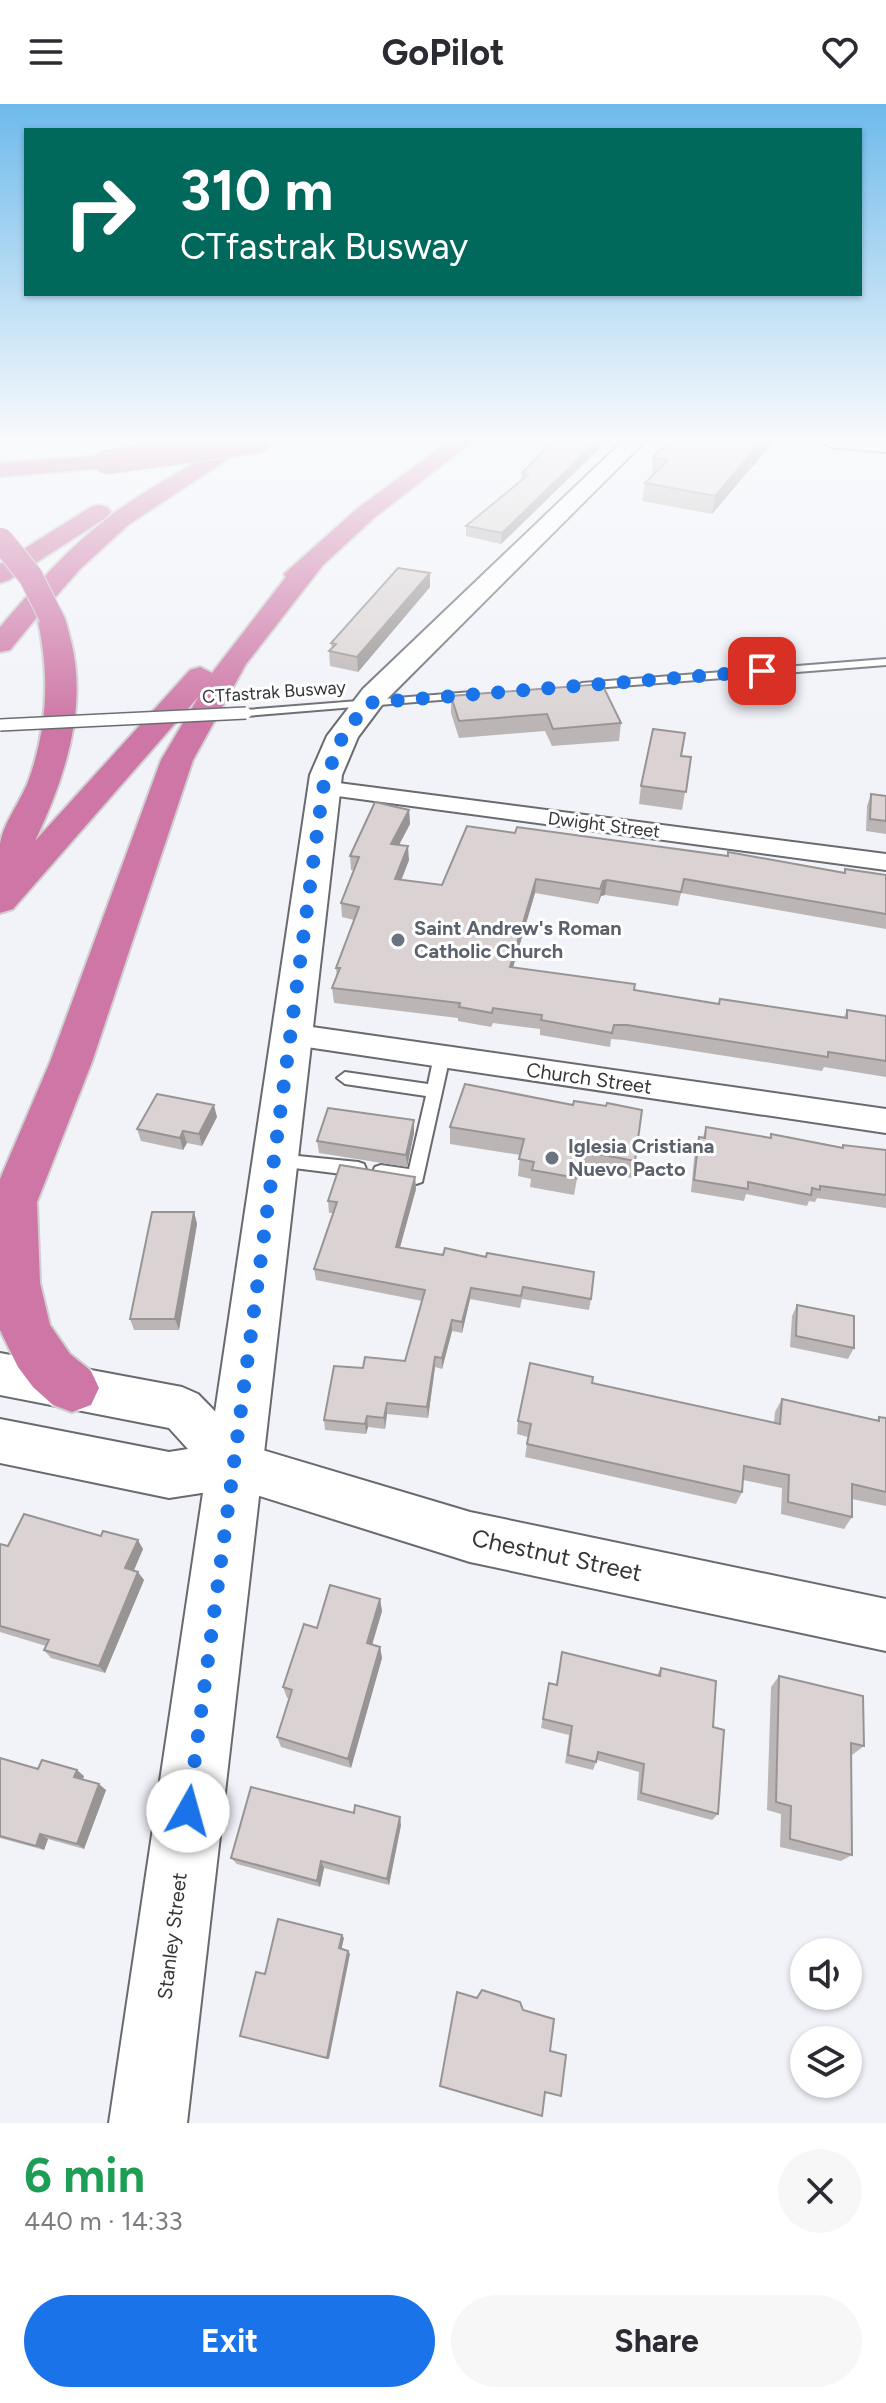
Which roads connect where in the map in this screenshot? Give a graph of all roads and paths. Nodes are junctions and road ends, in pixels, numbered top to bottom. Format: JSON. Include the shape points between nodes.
{"nodes":[{"id":1,"x":64,"y":535,"type":"edge"},
{"id":2,"x":102,"y":535,"type":"edge"},
{"id":3,"x":340,"y":535,"type":"edge"},
{"id":4,"x":539,"y":535,"type":"edge"},
{"id":5,"x":0,"y":540,"type":"edge"},
{"id":6,"x":317,"y":555,"type":"junction"},
{"id":7,"x":0,"y":575,"type":"edge"},
{"id":8,"x":0,"y":644,"type":"edge"},
{"id":9,"x":886,"y":662,"type":"edge"},
{"id":10,"x":575,"y":686,"type":"edge"},
{"id":11,"x":482,"y":694,"type":"edge"},
{"id":12,"x":367,"y":703,"type":"junction"},
{"id":13,"x":0,"y":725,"type":"edge"},
{"id":14,"x":323,"y":788,"type":"junction"},
{"id":15,"x":886,"y":862,"type":"edge"},
{"id":16,"x":0,"y":874,"type":"edge"},
{"id":17,"x":0,"y":901,"type":"edge"},
{"id":18,"x":291,"y":1035,"type":"junction"},
{"id":19,"x":442,"y":1056,"type":"junction"},
{"id":20,"x":345,"y":1078,"type":"dead end"},
{"id":21,"x":434,"y":1091,"type":"junction"},
{"id":22,"x":886,"y":1121,"type":"edge"},
{"id":23,"x":275,"y":1159,"type":"junction"},
{"id":24,"x":8,"y":1218,"type":"edge"},
{"id":25,"x":0,"y":1374,"type":"edge"},
{"id":26,"x":72,"y":1388,"type":"junction"},
{"id":27,"x":0,"y":1441,"type":"edge"},
{"id":28,"x":234,"y":1465,"type":"junction"},
{"id":29,"x":886,"y":1625,"type":"edge"},
{"id":30,"x":148,"y":2123,"type":"edge"}],
"edges":[{"from":1,"to":7,"type":"highway"},
{"from":2,"to":8,"type":"highway"},
{"from":3,"to":6,"type":"highway"},
{"from":4,"to":12,"type":"main road","name":"Stanley Street"},
{"from":5,"to":16,"type":"highway","bridge":true,"via":[[31,577],[51,617],[63,686],[57,736],[40,794]]},
{"from":6,"to":17,"type":"highway","via":[[223,650]]},
{"from":6,"to":24,"type":"highway","via":[[233,662],[177,760],[71,1062]]},
{"from":9,"to":10,"type":"lane"},
{"from":11,"to":12,"type":"lane","name":"CTfastrak Busway"},
{"from":12,"to":13,"type":"lane","name":"CTfastrak Busway","bridge":true},
{"from":12,"to":14,"type":"main road","name":"Stanley Street","via":[[339,743]]},
{"from":14,"to":15,"type":"street","name":"Dwight Street"},
{"from":14,"to":18,"type":"main road","name":"Stanley Street"},
{"from":18,"to":19,"type":"street","name":"Church Street"},
{"from":18,"to":23,"type":"main road","name":"Stanley Street"},
{"from":19,"to":21,"type":"lane"},
{"from":19,"to":22,"type":"street","name":"Church Street"},
{"from":20,"to":21,"type":"lane"},
{"from":21,"to":23,"type":"lane","via":[[416,1177]]},
{"from":23,"to":28,"type":"main road","name":"Stanley Street"},
{"from":24,"to":26,"type":"highway","via":[[18,1312],[33,1348]]},
{"from":25,"to":26,"type":"street"},
{"from":26,"to":28,"type":"street","via":[[182,1409]]},
{"from":27,"to":28,"type":"street","name":"Chestnut Street","via":[[169,1475]]},
{"from":28,"to":29,"type":"street","name":"Chestnut Street","via":[[470,1537]]},
{"from":28,"to":30,"type":"main road","name":"Stanley Street"}]}
